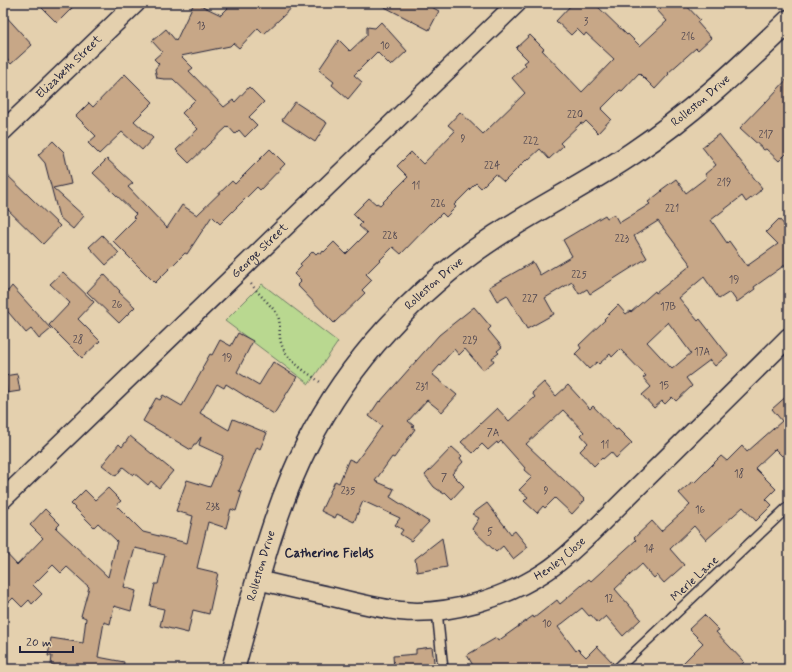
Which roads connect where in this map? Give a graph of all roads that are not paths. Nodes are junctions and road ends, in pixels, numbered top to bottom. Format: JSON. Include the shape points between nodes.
{"nodes":[{"id":1,"x":136,"y":3,"type":"edge"},
{"id":2,"x":517,"y":3,"type":"edge"},
{"id":3,"x":789,"y":21,"type":"edge"},
{"id":4,"x":3,"y":131,"type":"edge"},
{"id":5,"x":789,"y":338,"type":"edge"},
{"id":6,"x":3,"y":499,"type":"edge"},
{"id":7,"x":789,"y":506,"type":"edge"},
{"id":8,"x":258,"y":580,"type":"junction"},
{"id":9,"x":437,"y":611,"type":"junction"},
{"id":10,"x":233,"y":669,"type":"edge"},
{"id":11,"x":444,"y":669,"type":"edge"},
{"id":12,"x":617,"y":669,"type":"edge"}],
"edges":[{"from":1,"to":4,"type":"street","name":"Elizabeth Street"},
{"from":2,"to":6,"type":"street","name":"George Street"},
{"from":3,"to":8,"type":"main road","name":"Rolleston Drive","via":[[728,79],[676,122],[612,167],[476,250],[416,299],[364,356],[307,444],[283,499]]},
{"from":5,"to":9,"type":"street","name":"Henley Close","via":[[589,535],[550,569],[505,594]]},
{"from":7,"to":12,"type":"lane","name":"Merle Lane"},
{"from":8,"to":9,"type":"street","name":"Henley Close","via":[[372,607],[401,611]]},
{"from":8,"to":10,"type":"main road","name":"Rolleston Drive"},
{"from":9,"to":11,"type":"lane"}]}
